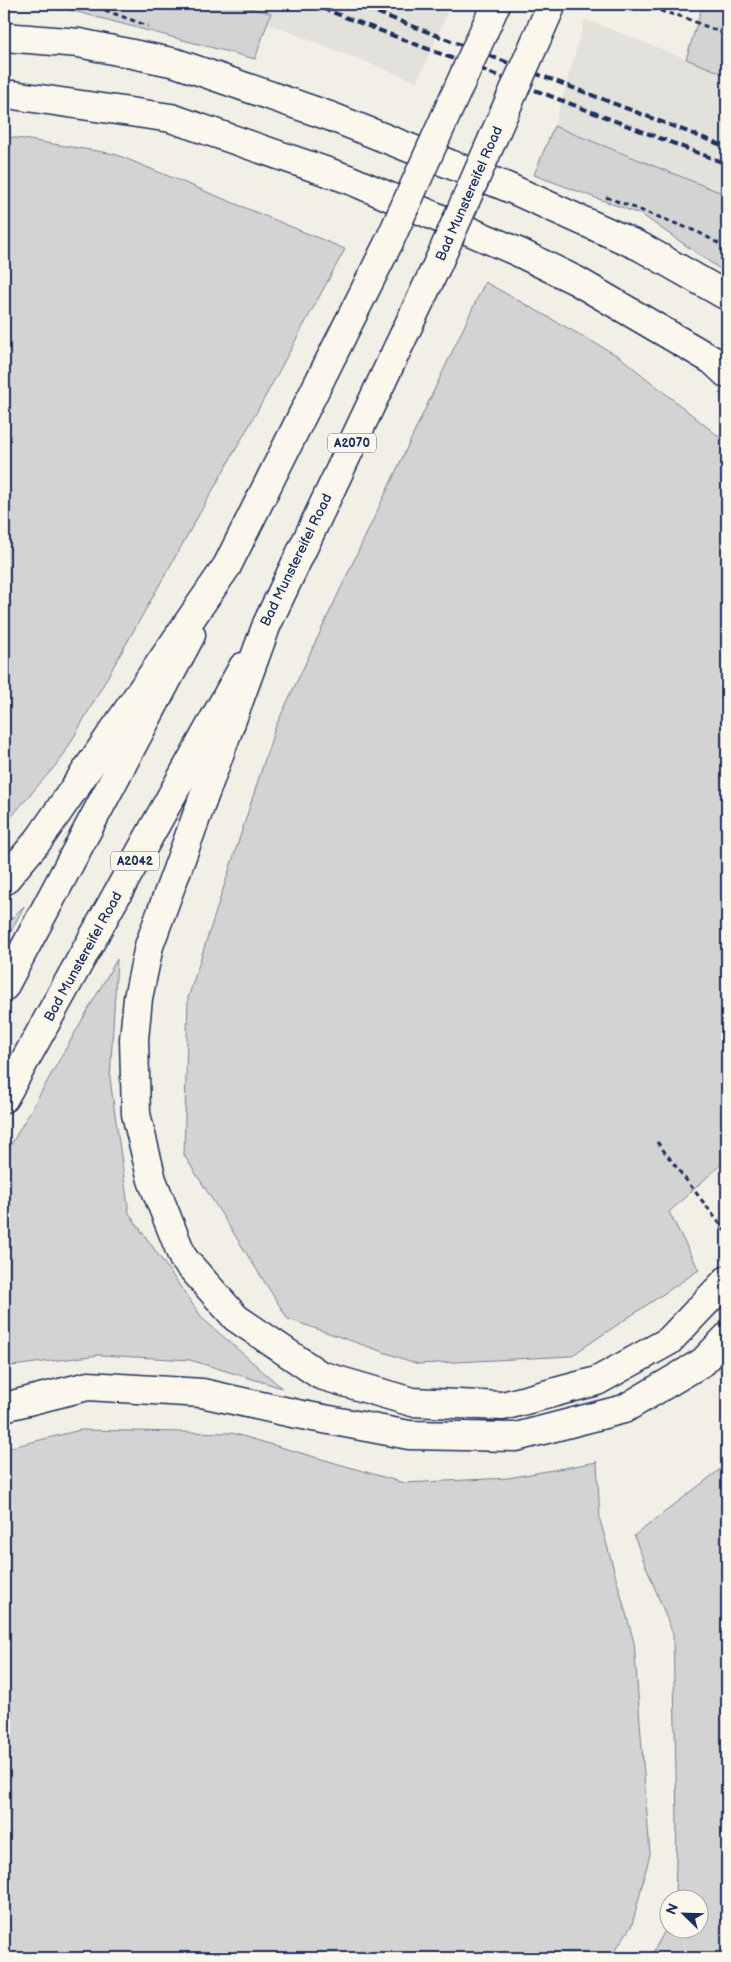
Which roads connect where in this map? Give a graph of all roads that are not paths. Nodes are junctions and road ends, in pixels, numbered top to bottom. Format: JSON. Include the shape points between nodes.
{"nodes":[{"id":1,"x":496,"y":4,"type":"edge"},
{"id":2,"x":552,"y":4,"type":"edge"},
{"id":3,"x":4,"y":37,"type":"edge"},
{"id":4,"x":4,"y":95,"type":"edge"},
{"id":5,"x":727,"y":296,"type":"edge"},
{"id":6,"x":727,"y":374,"type":"edge"},
{"id":7,"x":228,"y":566,"type":"junction"},
{"id":8,"x":267,"y":624,"type":"junction"},
{"id":9,"x":4,"y":880,"type":"edge"},
{"id":10,"x":4,"y":987,"type":"edge"},
{"id":11,"x":4,"y":1098,"type":"edge"},
{"id":12,"x":727,"y":1280,"type":"edge"},
{"id":13,"x":727,"y":1337,"type":"edge"},
{"id":14,"x":4,"y":1407,"type":"edge"}],
"edges":[{"from":1,"to":7,"type":"main road","bridge":true,"via":[[389,242]]},
{"from":2,"to":8,"type":"main road","name":"Bad Munstereifel Road","number":"A2070","bridge":true,"via":[[438,263]]},
{"from":3,"to":5,"type":"main road","via":[[79,43],[176,63],[332,117],[507,187],[641,247]]},
{"from":4,"to":6,"type":"main road","via":[[171,118],[348,179],[577,281],[712,360]]},
{"from":7,"to":9,"type":"main road","via":[[40,838]]},
{"from":7,"to":10,"type":"main road"},
{"from":8,"to":11,"type":"main road","name":"Bad Munstereifel Road","number":"A2042"},
{"from":8,"to":12,"type":"main road","via":[[149,946],[138,998],[134,1039],[136,1114],[152,1180],[183,1258],[236,1318],[320,1375],[412,1402],[504,1406],[597,1381],[669,1341]]},
{"from":13,"to":14,"type":"main road","via":[[704,1362],[624,1409],[516,1437],[409,1436],[202,1393],[88,1386]]}]}
